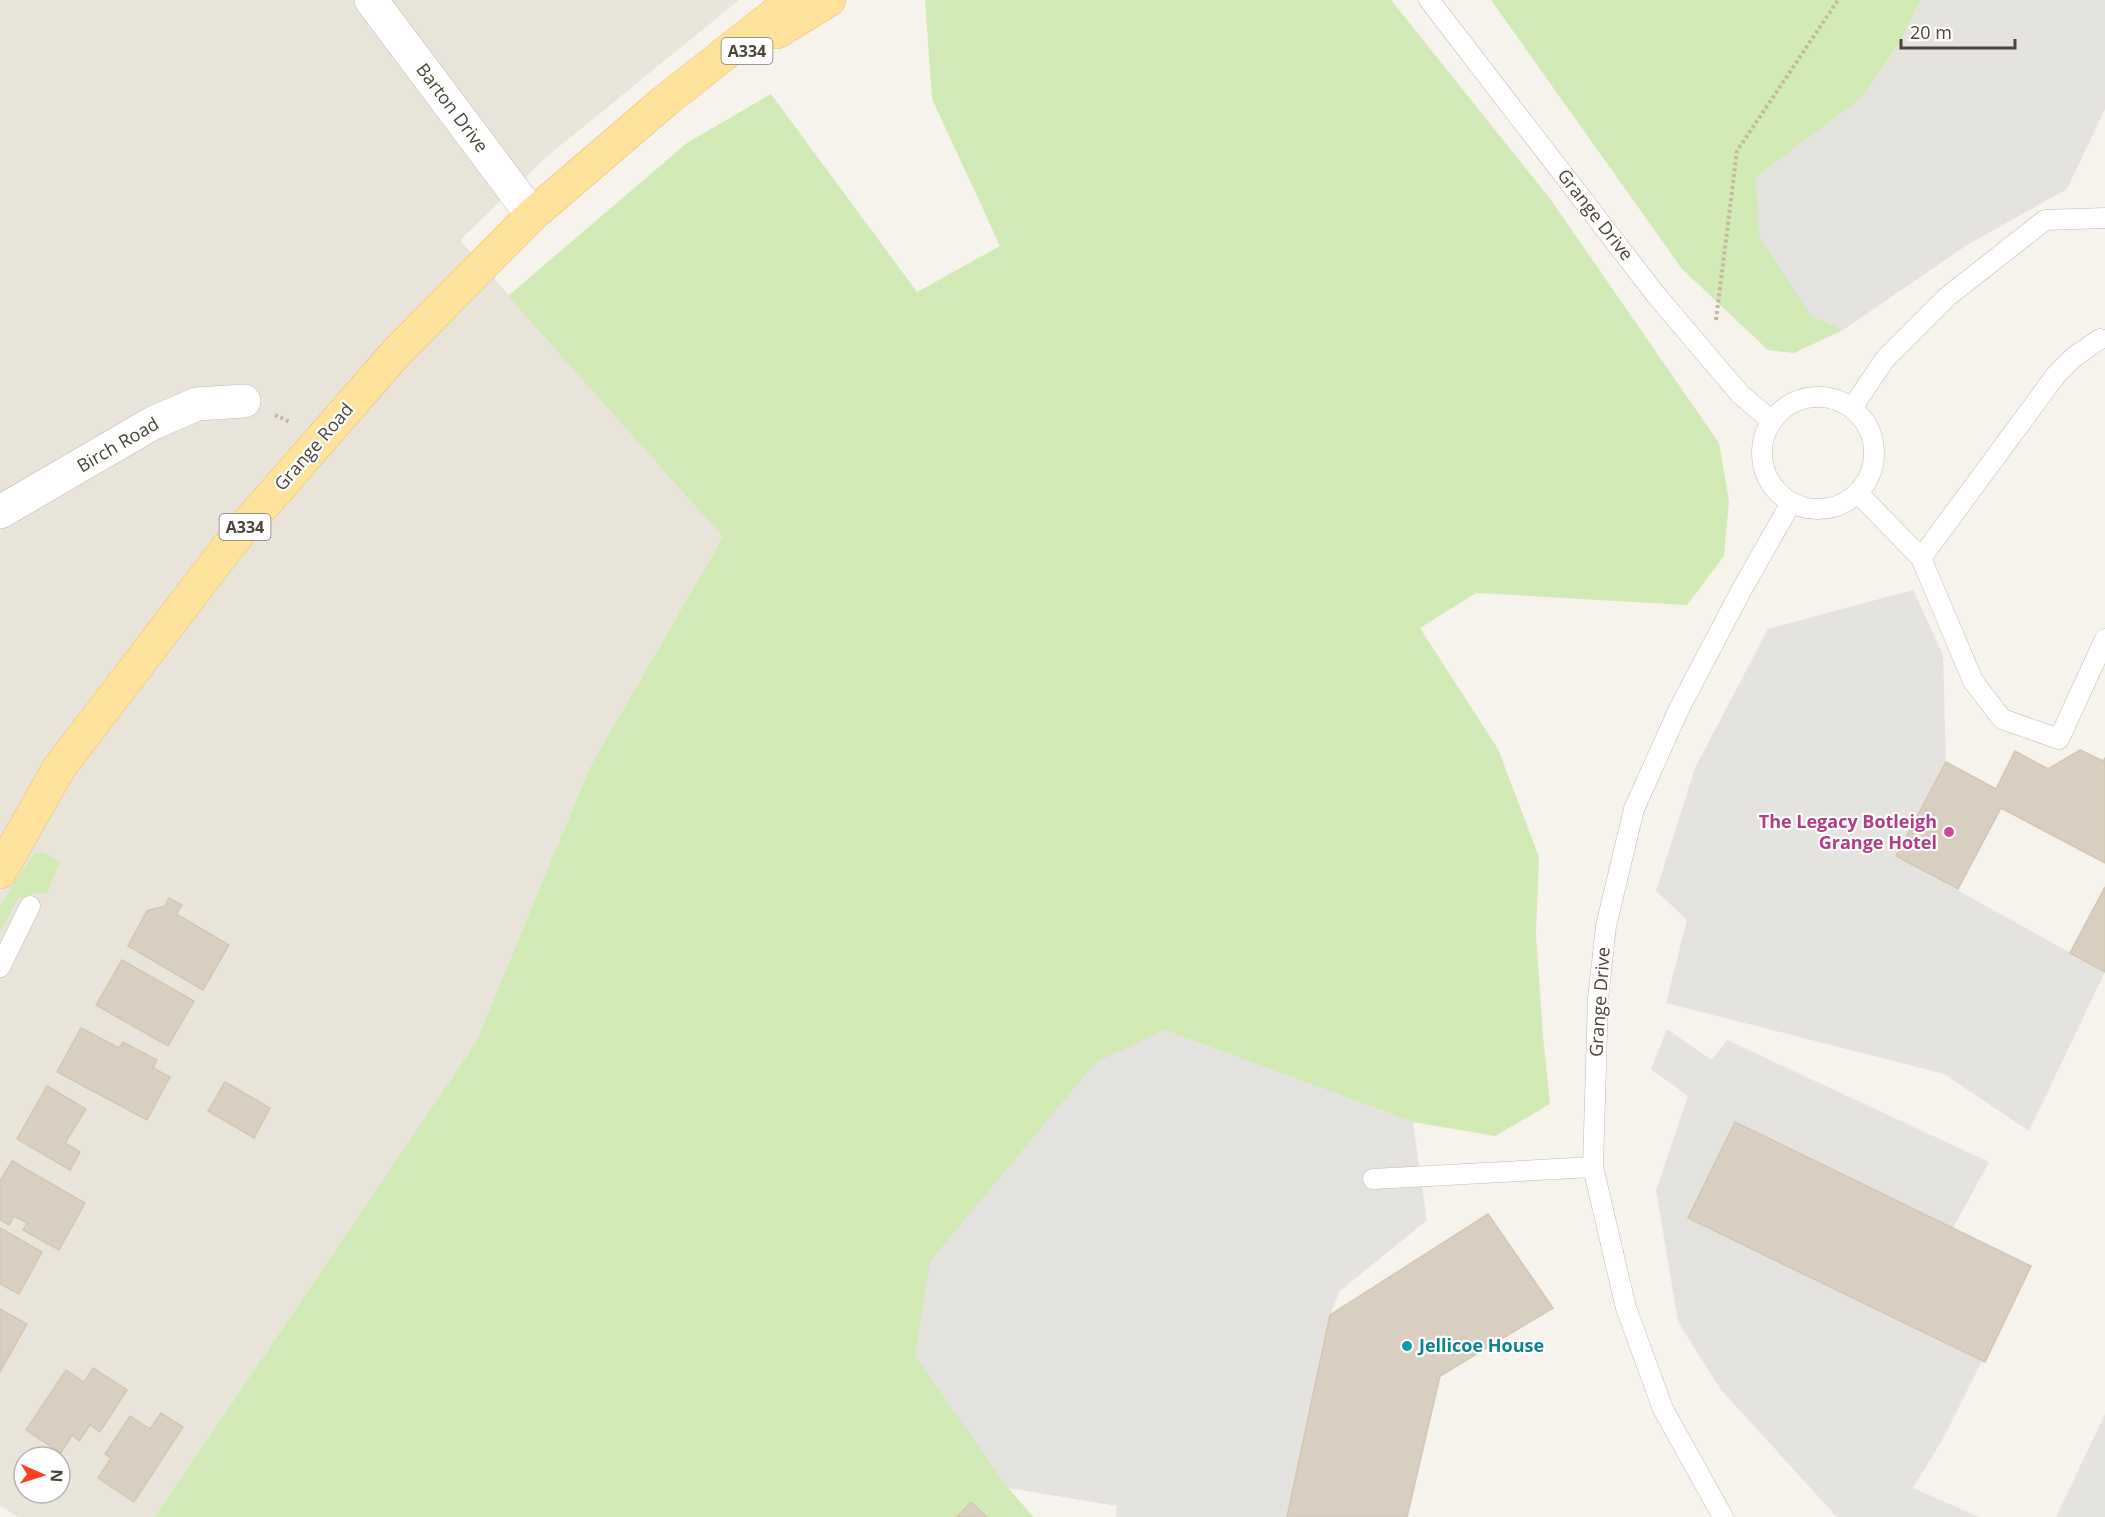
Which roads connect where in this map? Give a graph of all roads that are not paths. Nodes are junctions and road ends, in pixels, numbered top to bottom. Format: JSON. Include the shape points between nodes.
{"nodes":[{"id":1,"x":371,"y":0,"type":"edge"},
{"id":2,"x":793,"y":0,"type":"edge"},
{"id":3,"x":829,"y":0,"type":"edge"},
{"id":4,"x":1429,"y":0,"type":"edge"},
{"id":5,"x":665,"y":101,"type":"junction"},
{"id":6,"x":532,"y":215,"type":"junction"},
{"id":7,"x":2105,"y":218,"type":"edge"},
{"id":8,"x":2100,"y":339,"type":"dead end"},
{"id":9,"x":244,"y":401,"type":"road end"},
{"id":10,"x":1852,"y":408,"type":"junction"},
{"id":11,"x":1772,"y":421,"type":"junction"},
{"id":12,"x":1858,"y":493,"type":"junction"},
{"id":13,"x":1791,"y":503,"type":"junction"},
{"id":14,"x":0,"y":512,"type":"edge"},
{"id":15,"x":1922,"y":558,"type":"junction"},
{"id":16,"x":2105,"y":639,"type":"edge"},
{"id":17,"x":0,"y":872,"type":"edge"},
{"id":18,"x":30,"y":906,"type":"dead end"},
{"id":19,"x":0,"y":967,"type":"edge"},
{"id":20,"x":1593,"y":1167,"type":"junction"},
{"id":21,"x":1374,"y":1179,"type":"dead end"},
{"id":22,"x":1724,"y":1517,"type":"edge"}],
"edges":[{"from":1,"to":6,"type":"street","name":"Barton Drive"},
{"from":2,"to":5,"type":"main road","name":"Grange Road","number":"A334"},
{"from":3,"to":5,"type":"main road","name":"Grange Road","number":"A334"},
{"from":4,"to":11,"type":"lane","name":"Grange Drive","via":[[1656,295],[1740,394]]},
{"from":5,"to":6,"type":"main road","name":"Grange Road","number":"A334"},
{"from":6,"to":17,"type":"main road","name":"Grange Road","number":"A334","via":[[396,353],[234,539],[59,768]]},
{"from":7,"to":10,"type":"lane","via":[[2044,220],[1947,297],[1885,359]]},
{"from":8,"to":15,"type":"lane","via":[[2056,375]]},
{"from":9,"to":14,"type":"street","name":"Birch Road","via":[[197,404],[153,423]]},
{"from":10,"to":11,"type":"lane","via":[[1836,399],[1818,396],[1800,399]]},
{"from":10,"to":12,"type":"lane","via":[[1873,439],[1874,459],[1869,477]]},
{"from":11,"to":13,"type":"lane","via":[[1764,438],[1762,457],[1766,475],[1776,491]]},
{"from":12,"to":13,"type":"lane","via":[[1843,504],[1826,509],[1808,509]]},
{"from":12,"to":15,"type":"lane"},
{"from":13,"to":20,"type":"lane","name":"Grange Drive","via":[[1678,708],[1634,809],[1605,937],[1598,999]]},
{"from":15,"to":16,"type":"lane","via":[[1973,681],[2002,719],[2059,739]]},
{"from":18,"to":19,"type":"lane"},
{"from":20,"to":21,"type":"lane"},
{"from":20,"to":22,"type":"lane","name":"Grange Drive","via":[[1626,1308],[1663,1408]]}]}
